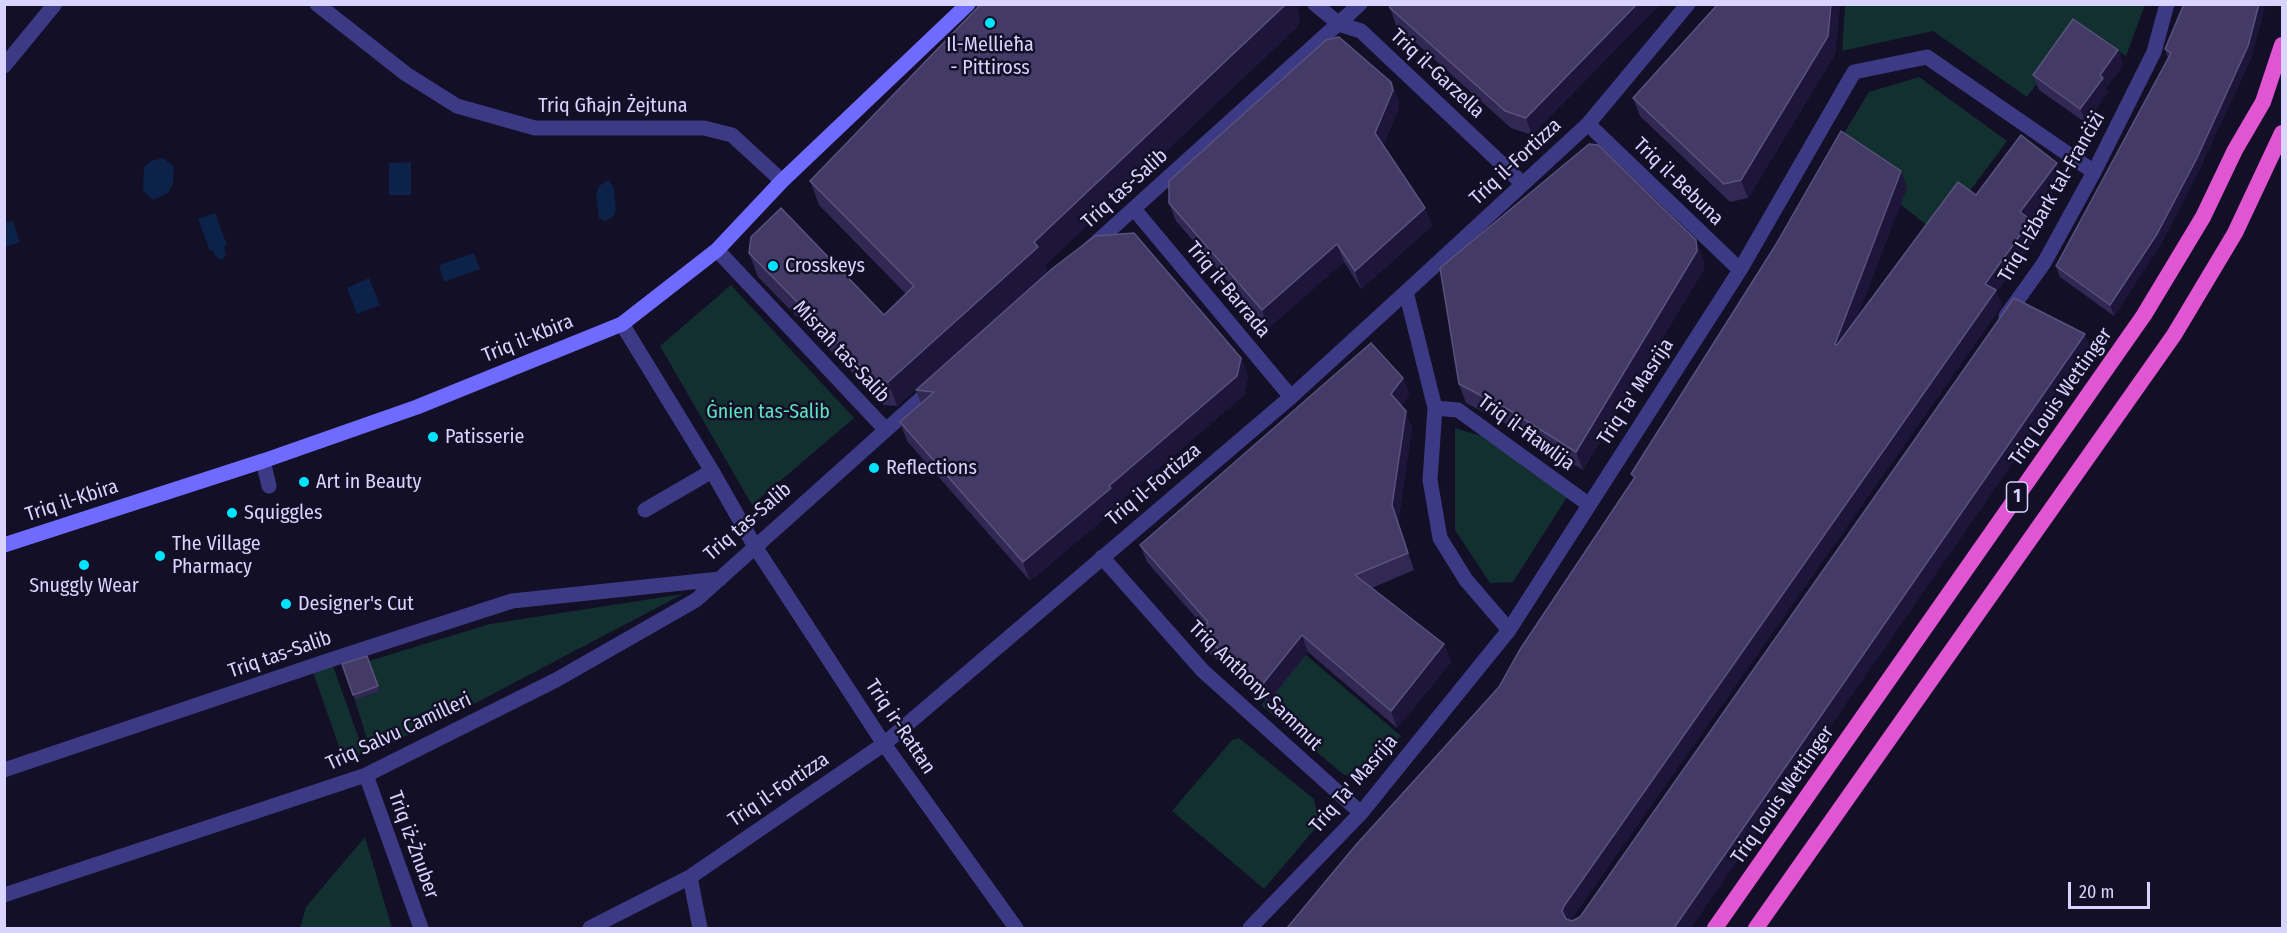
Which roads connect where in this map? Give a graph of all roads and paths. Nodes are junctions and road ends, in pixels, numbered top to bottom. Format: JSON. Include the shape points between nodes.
{"nodes":[{"id":1,"x":55,"y":4,"type":"edge"},
{"id":2,"x":317,"y":4,"type":"edge"},
{"id":3,"x":968,"y":4,"type":"edge"},
{"id":4,"x":1315,"y":4,"type":"edge"},
{"id":5,"x":1360,"y":4,"type":"edge"},
{"id":6,"x":1688,"y":4,"type":"edge"},
{"id":7,"x":2167,"y":4,"type":"edge"},
{"id":8,"x":1339,"y":24,"type":"junction"},
{"id":9,"x":2283,"y":45,"type":"edge"},
{"id":10,"x":4,"y":66,"type":"edge"},
{"id":11,"x":1588,"y":124,"type":"junction"},
{"id":12,"x":2283,"y":133,"type":"edge"},
{"id":13,"x":2094,"y":172,"type":"junction"},
{"id":14,"x":782,"y":181,"type":"junction"},
{"id":15,"x":1523,"y":184,"type":"junction"},
{"id":16,"x":1134,"y":209,"type":"junction"},
{"id":17,"x":717,"y":250,"type":"junction"},
{"id":18,"x":1080,"y":257,"type":"edge"},
{"id":19,"x":1740,"y":270,"type":"junction"},
{"id":20,"x":1406,"y":292,"type":"junction"},
{"id":21,"x":622,"y":324,"type":"junction"},
{"id":22,"x":1996,"y":332,"type":"edge"},
{"id":23,"x":948,"y":375,"type":"edge"},
{"id":24,"x":1291,"y":397,"type":"junction"},
{"id":25,"x":1435,"y":408,"type":"junction"},
{"id":26,"x":885,"y":430,"type":"junction"},
{"id":27,"x":263,"y":461,"type":"junction"},
{"id":28,"x":712,"y":471,"type":"junction"},
{"id":29,"x":269,"y":486,"type":"dead end"},
{"id":30,"x":1588,"y":504,"type":"junction"},
{"id":31,"x":645,"y":510,"type":"dead end"},
{"id":32,"x":4,"y":545,"type":"edge"},
{"id":33,"x":754,"y":545,"type":"junction"},
{"id":34,"x":1102,"y":557,"type":"junction"},
{"id":35,"x":720,"y":579,"type":"junction"},
{"id":36,"x":1509,"y":630,"type":"junction"},
{"id":37,"x":884,"y":744,"type":"junction"},
{"id":38,"x":4,"y":770,"type":"edge"},
{"id":39,"x":366,"y":775,"type":"junction"},
{"id":40,"x":1361,"y":813,"type":"junction"},
{"id":41,"x":690,"y":877,"type":"junction"},
{"id":42,"x":4,"y":895,"type":"edge"},
{"id":43,"x":421,"y":928,"type":"edge"},
{"id":44,"x":590,"y":928,"type":"edge"},
{"id":45,"x":700,"y":928,"type":"edge"},
{"id":46,"x":1016,"y":928,"type":"edge"},
{"id":47,"x":1250,"y":928,"type":"edge"},
{"id":48,"x":1715,"y":928,"type":"edge"},
{"id":49,"x":1756,"y":928,"type":"edge"}],
"edges":[{"from":1,"to":10,"type":"street"},
{"from":2,"to":14,"type":"street","name":"Triq Għajn Żejtuna","via":[[406,74],[457,106],[535,128],[704,128],[723,132],[732,135]]},
{"from":3,"to":14,"type":"main road","name":"Triq il-Kbira"},
{"from":4,"to":8,"type":"street","name":"Triq il-Garzella"},
{"from":5,"to":8,"type":"street","name":"Triq tas-Salib"},
{"from":6,"to":11,"type":"street","name":"Triq il-Fortizza"},
{"from":7,"to":13,"type":"street","name":"Triq l-Iżbark tal-Franċiżi","via":[[2154,52]]},
{"from":8,"to":15,"type":"street","name":"Triq il-Garzella","via":[[1360,31]]},
{"from":8,"to":16,"type":"street","name":"Triq tas-Salib"},
{"from":9,"to":48,"type":"highway","name":"Triq Louis Wettinger","number":"1","via":[[2263,102],[2203,217],[2144,315]]},
{"from":11,"to":15,"type":"street","name":"Triq il-Fortizza"},
{"from":11,"to":19,"type":"street","name":"Triq il-Bebuna"},
{"from":12,"to":49,"type":"highway","number":"1","via":[[2235,233],[2174,335]]},
{"from":13,"to":19,"type":"street","name":"Triq Ta' Masrija","via":[[1927,57],[1854,72]]},
{"from":13,"to":22,"type":"street","name":"Triq l-Iżbark tal-Franċiżi","via":[[2044,263]]},
{"from":14,"to":17,"type":"main road","name":"Triq il-Kbira"},
{"from":15,"to":20,"type":"street","name":"Triq il-Fortizza"},
{"from":16,"to":18,"type":"street","name":"Triq tas-Salib"},
{"from":16,"to":24,"type":"street","name":"Triq il-Barrada"},
{"from":17,"to":21,"type":"main road","name":"Triq il-Kbira"},
{"from":17,"to":26,"type":"street","name":"Misraħ tas-Salib"},
{"from":19,"to":30,"type":"street","name":"Triq Ta' Masrija"},
{"from":20,"to":24,"type":"street","name":"Triq il-Fortizza"},
{"from":20,"to":25,"type":"street"},
{"from":21,"to":27,"type":"main road","name":"Triq il-Kbira","via":[[417,407]]},
{"from":21,"to":28,"type":"street"},
{"from":23,"to":26,"type":"street","name":"Triq tas-Salib"},
{"from":24,"to":34,"type":"street","name":"Triq il-Fortizza"},
{"from":25,"to":30,"type":"street","name":"Triq il-Ħawlija","via":[[1458,410]]},
{"from":25,"to":36,"type":"street","via":[[1430,480],[1440,538],[1466,580]]},
{"from":26,"to":33,"type":"street","name":"Triq tas-Salib"},
{"from":27,"to":29,"type":"street"},
{"from":27,"to":32,"type":"main road","name":"Triq il-Kbira"},
{"from":28,"to":31,"type":"street"},
{"from":28,"to":33,"type":"street"},
{"from":30,"to":36,"type":"street","name":"Triq Ta' Masrija"},
{"from":33,"to":35,"type":"street","name":"Triq tas-Salib"},
{"from":33,"to":37,"type":"street","name":"Triq ir-Rattan"},
{"from":34,"to":37,"type":"street","name":"Triq il-Fortizza"},
{"from":34,"to":40,"type":"street","name":"Triq Anthony Sammut","via":[[1203,671]]},
{"from":35,"to":38,"type":"street","name":"Triq tas-Salib","via":[[512,601]]},
{"from":35,"to":39,"type":"street","name":"Triq Salvu Camilleri","via":[[696,600],[556,680]]},
{"from":36,"to":40,"type":"street","name":"Triq Ta' Masrija"},
{"from":37,"to":41,"type":"street","name":"Triq il-Fortizza"},
{"from":37,"to":46,"type":"street","name":"Triq ir-Rattan"},
{"from":39,"to":42,"type":"street","name":"Triq Salvu Camilleri"},
{"from":39,"to":43,"type":"street","name":"Triq iż-Żnuber"},
{"from":40,"to":47,"type":"street","name":"Triq Ta' Masrija"},
{"from":41,"to":44,"type":"street","name":"Triq il-Fortizza"},
{"from":41,"to":45,"type":"street"}]}
